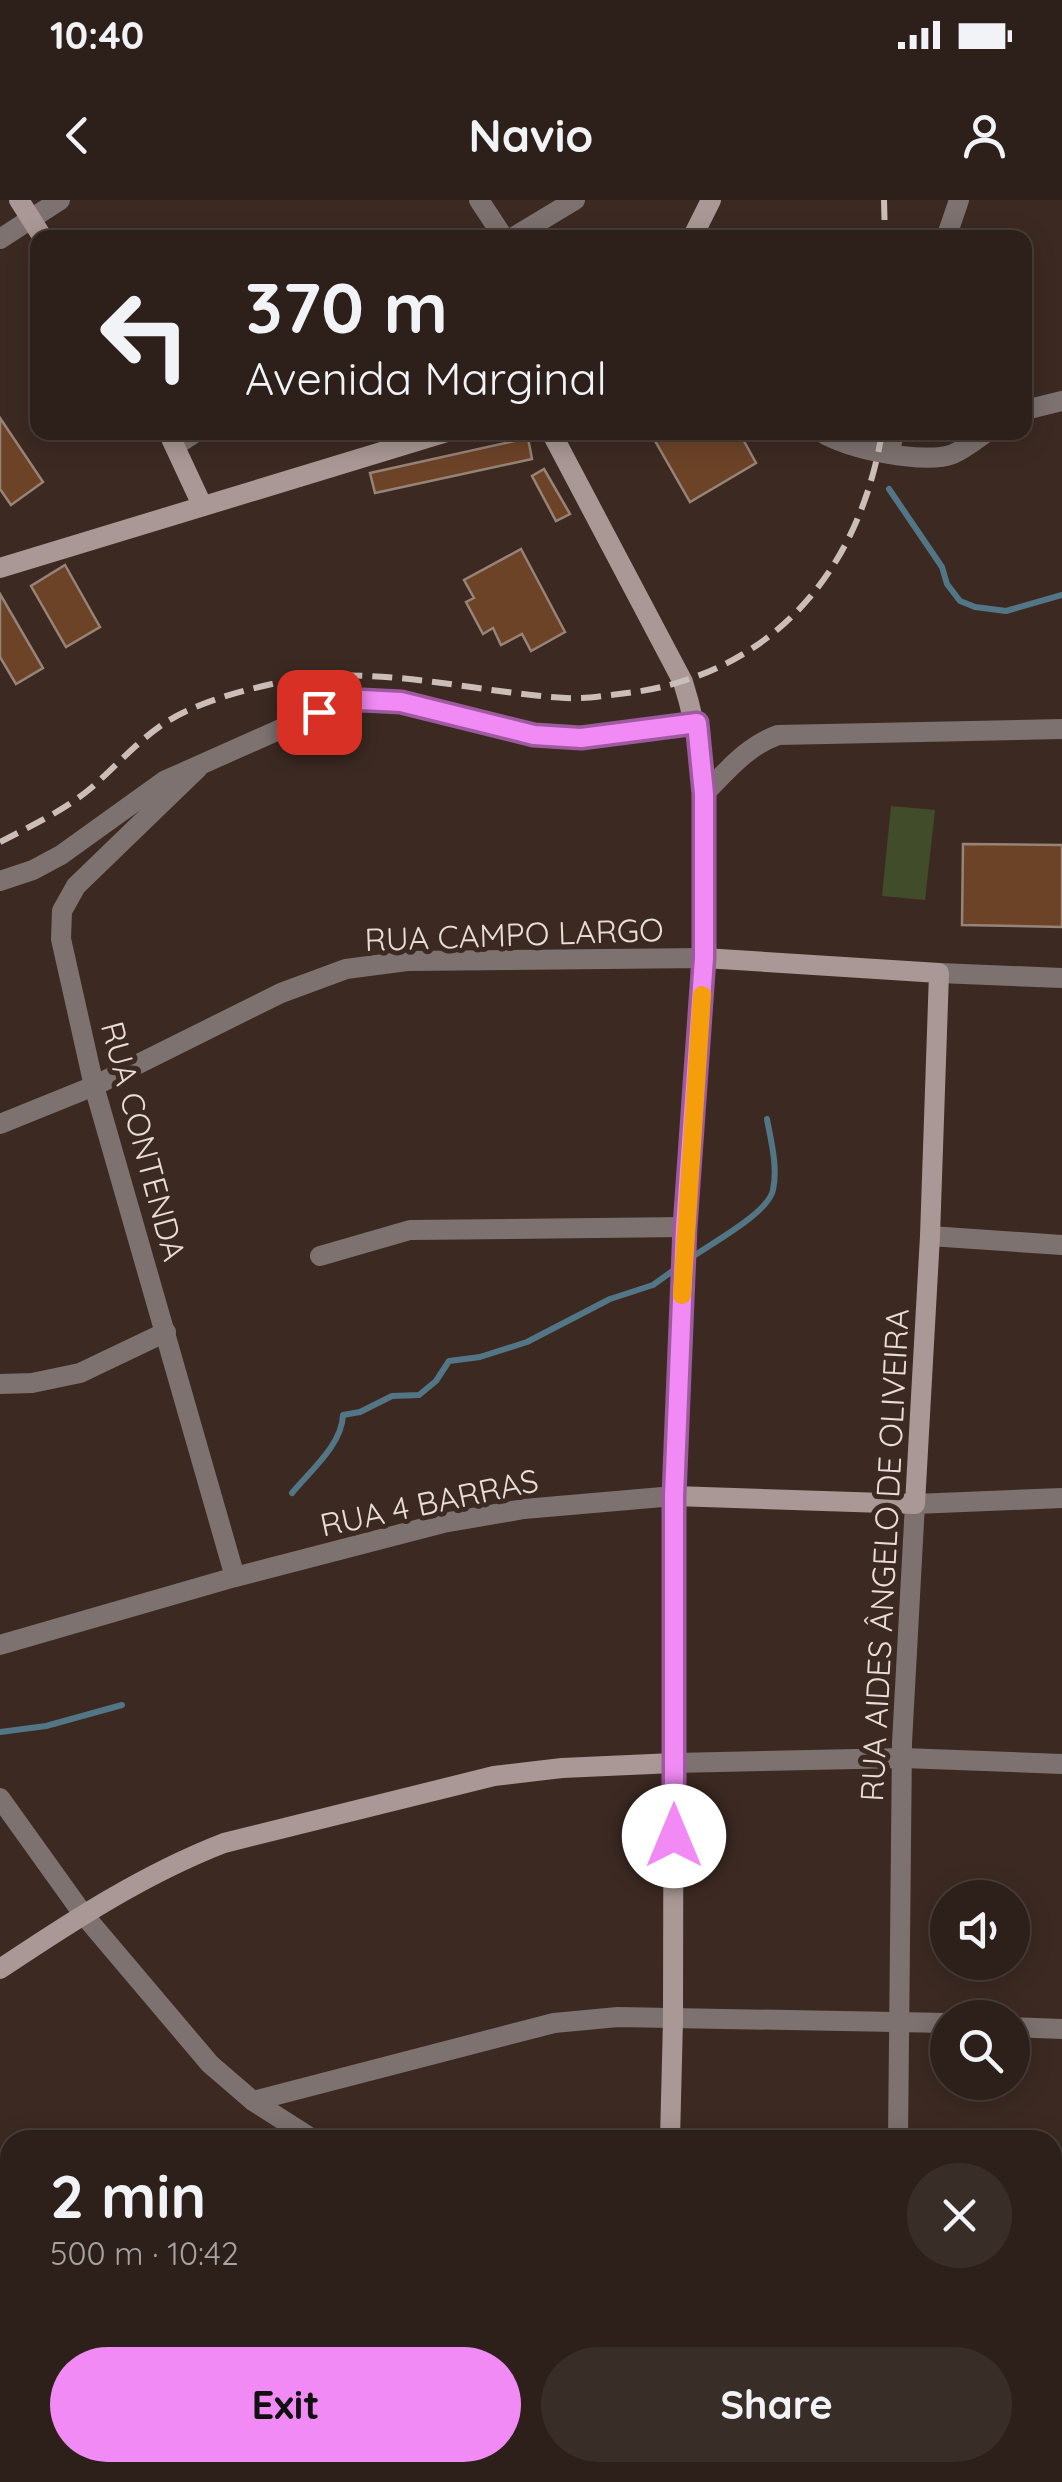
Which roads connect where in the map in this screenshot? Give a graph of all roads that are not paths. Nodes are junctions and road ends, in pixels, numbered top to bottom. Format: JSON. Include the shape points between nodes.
{"nodes":[{"id":1,"x":19,"y":200,"type":"edge"},
{"id":2,"x":60,"y":200,"type":"edge"},
{"id":3,"x":479,"y":200,"type":"edge"},
{"id":4,"x":575,"y":200,"type":"edge"},
{"id":5,"x":711,"y":200,"type":"edge"},
{"id":6,"x":959,"y":200,"type":"edge"},
{"id":7,"x":32,"y":218,"type":"junction"},
{"id":8,"x":39,"y":230,"type":"edge"},
{"id":9,"x":499,"y":230,"type":"edge"},
{"id":10,"x":525,"y":230,"type":"edge"},
{"id":11,"x":696,"y":230,"type":"edge"},
{"id":12,"x":949,"y":230,"type":"edge"},
{"id":13,"x":0,"y":240,"type":"edge"},
{"id":14,"x":1062,"y":401,"type":"edge"},
{"id":15,"x":1032,"y":408,"type":"edge"},
{"id":16,"x":172,"y":440,"type":"edge"},
{"id":17,"x":420,"y":440,"type":"edge"},
{"id":18,"x":555,"y":440,"type":"edge"},
{"id":19,"x":861,"y":440,"type":"edge"},
{"id":20,"x":975,"y":440,"type":"edge"},
{"id":21,"x":892,"y":442,"type":"edge"},
{"id":22,"x":202,"y":505,"type":"junction"},
{"id":23,"x":0,"y":568,"type":"edge"},
{"id":24,"x":697,"y":723,"type":"junction"},
{"id":25,"x":1062,"y":728,"type":"edge"},
{"id":26,"x":198,"y":768,"type":"junction"},
{"id":27,"x":704,"y":794,"type":"junction"},
{"id":28,"x":0,"y":881,"type":"edge"},
{"id":29,"x":704,"y":958,"type":"junction"},
{"id":30,"x":939,"y":973,"type":"junction"},
{"id":31,"x":1062,"y":978,"type":"edge"},
{"id":32,"x":94,"y":1086,"type":"junction"},
{"id":33,"x":0,"y":1124,"type":"edge"},
{"id":34,"x":685,"y":1227,"type":"junction"},
{"id":35,"x":930,"y":1236,"type":"junction"},
{"id":36,"x":1062,"y":1245,"type":"edge"},
{"id":37,"x":320,"y":1256,"type":"dead end"},
{"id":38,"x":166,"y":1332,"type":"junction"},
{"id":39,"x":0,"y":1384,"type":"edge"},
{"id":40,"x":674,"y":1496,"type":"junction"},
{"id":41,"x":1062,"y":1498,"type":"edge"},
{"id":42,"x":915,"y":1504,"type":"junction"},
{"id":43,"x":236,"y":1576,"type":"junction"},
{"id":44,"x":0,"y":1645,"type":"edge"},
{"id":45,"x":903,"y":1758,"type":"junction"},
{"id":46,"x":674,"y":1763,"type":"junction"},
{"id":47,"x":1062,"y":1764,"type":"edge"},
{"id":48,"x":0,"y":1798,"type":"edge"},
{"id":49,"x":83,"y":1914,"type":"junction"},
{"id":50,"x":0,"y":1968,"type":"edge"},
{"id":51,"x":674,"y":2020,"type":"junction"},
{"id":52,"x":899,"y":2021,"type":"junction"},
{"id":53,"x":930,"y":2022,"type":"edge"},
{"id":54,"x":1030,"y":2028,"type":"edge"},
{"id":55,"x":1062,"y":2029,"type":"edge"},
{"id":56,"x":253,"y":2101,"type":"junction"},
{"id":57,"x":298,"y":2130,"type":"edge"},
{"id":58,"x":670,"y":2130,"type":"edge"},
{"id":59,"x":898,"y":2130,"type":"edge"}],
"edges":[{"from":1,"to":7,"type":"street"},
{"from":2,"to":7,"type":"street"},
{"from":3,"to":9,"type":"street"},
{"from":4,"to":10,"type":"street"},
{"from":5,"to":11,"type":"street"},
{"from":6,"to":12,"type":"street"},
{"from":7,"to":8,"type":"street"},
{"from":7,"to":13,"type":"street"},
{"from":14,"to":15,"type":"street"},
{"from":16,"to":22,"type":"street"},
{"from":17,"to":22,"type":"street"},
{"from":18,"to":24,"type":"street","via":[[683,682]]},
{"from":19,"to":21,"type":"street"},
{"from":20,"to":21,"type":"street","via":[[930,458]]},
{"from":22,"to":23,"type":"street"},
{"from":24,"to":26,"type":"street","via":[[581,738],[534,735],[401,702],[362,700],[319,712]]},
{"from":24,"to":27,"type":"street"},
{"from":25,"to":27,"type":"street","via":[[778,735],[743,754]]},
{"from":26,"to":28,"type":"street","via":[[164,781],[47,862]]},
{"from":26,"to":32,"type":"street","name":"RUA CONTENDA","via":[[76,886],[62,911],[61,939]]},
{"from":27,"to":29,"type":"street"},
{"from":29,"to":30,"type":"street","name":"RUA CAMPO LARGO"},
{"from":29,"to":32,"type":"street","name":"RUA CAMPO LARGO","via":[[408,960],[346,969],[281,993]]},
{"from":29,"to":34,"type":"street"},
{"from":30,"to":31,"type":"street","name":"RUA CAMPO LARGO"},
{"from":30,"to":35,"type":"street","name":"RUA AIDES ÂNGELO DE OLIVEIRA"},
{"from":32,"to":33,"type":"street","name":"RUA CAMPO LARGO"},
{"from":32,"to":38,"type":"street","name":"RUA CONTENDA"},
{"from":34,"to":37,"type":"street","via":[[410,1230]]},
{"from":34,"to":40,"type":"street"},
{"from":35,"to":36,"type":"street"},
{"from":35,"to":42,"type":"street","name":"RUA AIDES ÂNGELO DE OLIVEIRA"},
{"from":38,"to":39,"type":"street","via":[[80,1373]]},
{"from":38,"to":43,"type":"street","name":"RUA CONTENDA"},
{"from":40,"to":42,"type":"street","name":"RUA 4 BARRAS"},
{"from":40,"to":43,"type":"street","name":"RUA 4 BARRAS","via":[[442,1523]]},
{"from":40,"to":46,"type":"street"},
{"from":41,"to":42,"type":"street","name":"RUA 4 BARRAS"},
{"from":42,"to":45,"type":"street","name":"RUA AIDES ÂNGELO DE OLIVEIRA"},
{"from":43,"to":44,"type":"street","name":"RUA 4 BARRAS"},
{"from":45,"to":46,"type":"street"},
{"from":45,"to":47,"type":"street"},
{"from":45,"to":52,"type":"street","name":"RUA AIDES ÂNGELO DE OLIVEIRA"},
{"from":46,"to":49,"type":"street","via":[[494,1776],[224,1843]]},
{"from":46,"to":51,"type":"street"},
{"from":48,"to":49,"type":"street"},
{"from":49,"to":50,"type":"street"},
{"from":49,"to":56,"type":"street","via":[[210,2064]]},
{"from":51,"to":52,"type":"street"},
{"from":51,"to":56,"type":"street","via":[[554,2023]]},
{"from":51,"to":58,"type":"street"},
{"from":52,"to":53,"type":"street"},
{"from":52,"to":59,"type":"street","name":"RUA AIDES ÂNGELO DE OLIVEIRA"},
{"from":54,"to":55,"type":"street"},
{"from":56,"to":57,"type":"street"}]}
